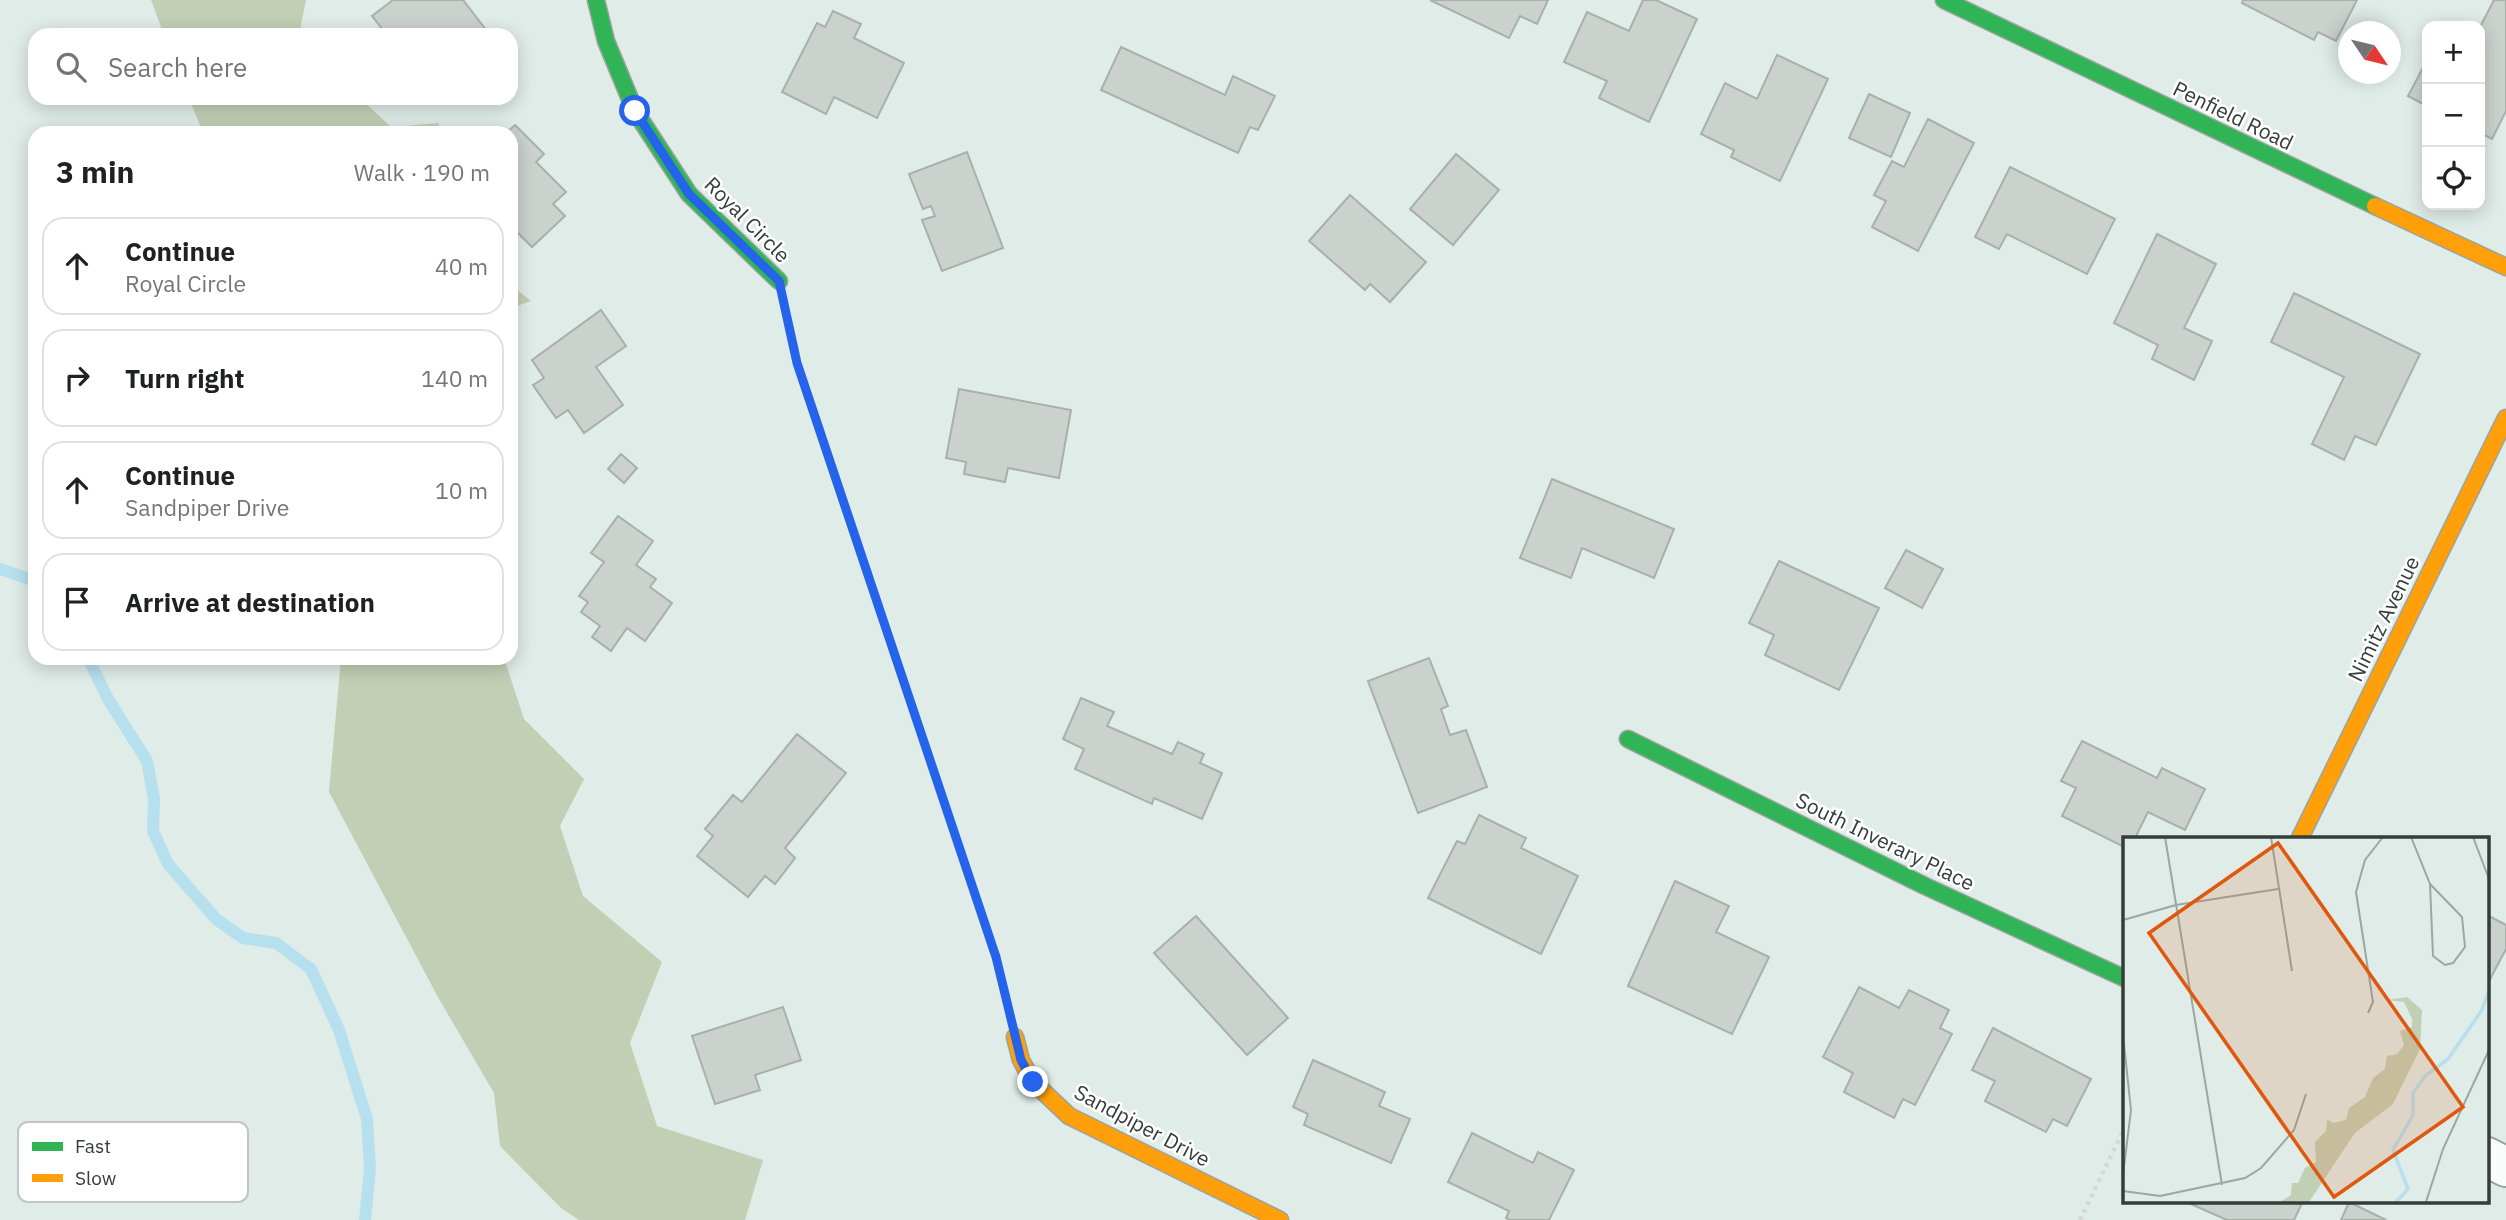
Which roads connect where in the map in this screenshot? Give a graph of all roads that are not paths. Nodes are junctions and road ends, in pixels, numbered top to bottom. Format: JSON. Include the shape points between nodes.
{"nodes":[{"id":1,"x":596,"y":0,"type":"edge"},
{"id":2,"x":1944,"y":0,"type":"edge"},
{"id":3,"x":2506,"y":267,"type":"edge"},
{"id":4,"x":779,"y":281,"type":"road end"},
{"id":5,"x":2506,"y":418,"type":"edge"},
{"id":6,"x":1628,"y":739,"type":"dead end"},
{"id":7,"x":2300,"y":837,"type":"edge"},
{"id":8,"x":2123,"y":978,"type":"edge"},
{"id":9,"x":1015,"y":1037,"type":"road end"},
{"id":10,"x":2488,"y":1158,"type":"edge"},
{"id":11,"x":2506,"y":1167,"type":"edge"},
{"id":12,"x":1280,"y":1220,"type":"edge"}],
"edges":[{"from":1,"to":4,"type":"street","name":"Royal Circle","via":[[606,41],[648,132],[689,194]]},
{"from":2,"to":3,"type":"street","name":"Penfield Road"},
{"from":5,"to":7,"type":"street","name":"Nimitz Avenue"},
{"from":6,"to":8,"type":"street","name":"South Inverary Place"},
{"from":9,"to":12,"type":"street","name":"Sandpiper Drive","via":[[1033,1082],[1069,1116]]},
{"from":10,"to":11,"type":"street"}]}
